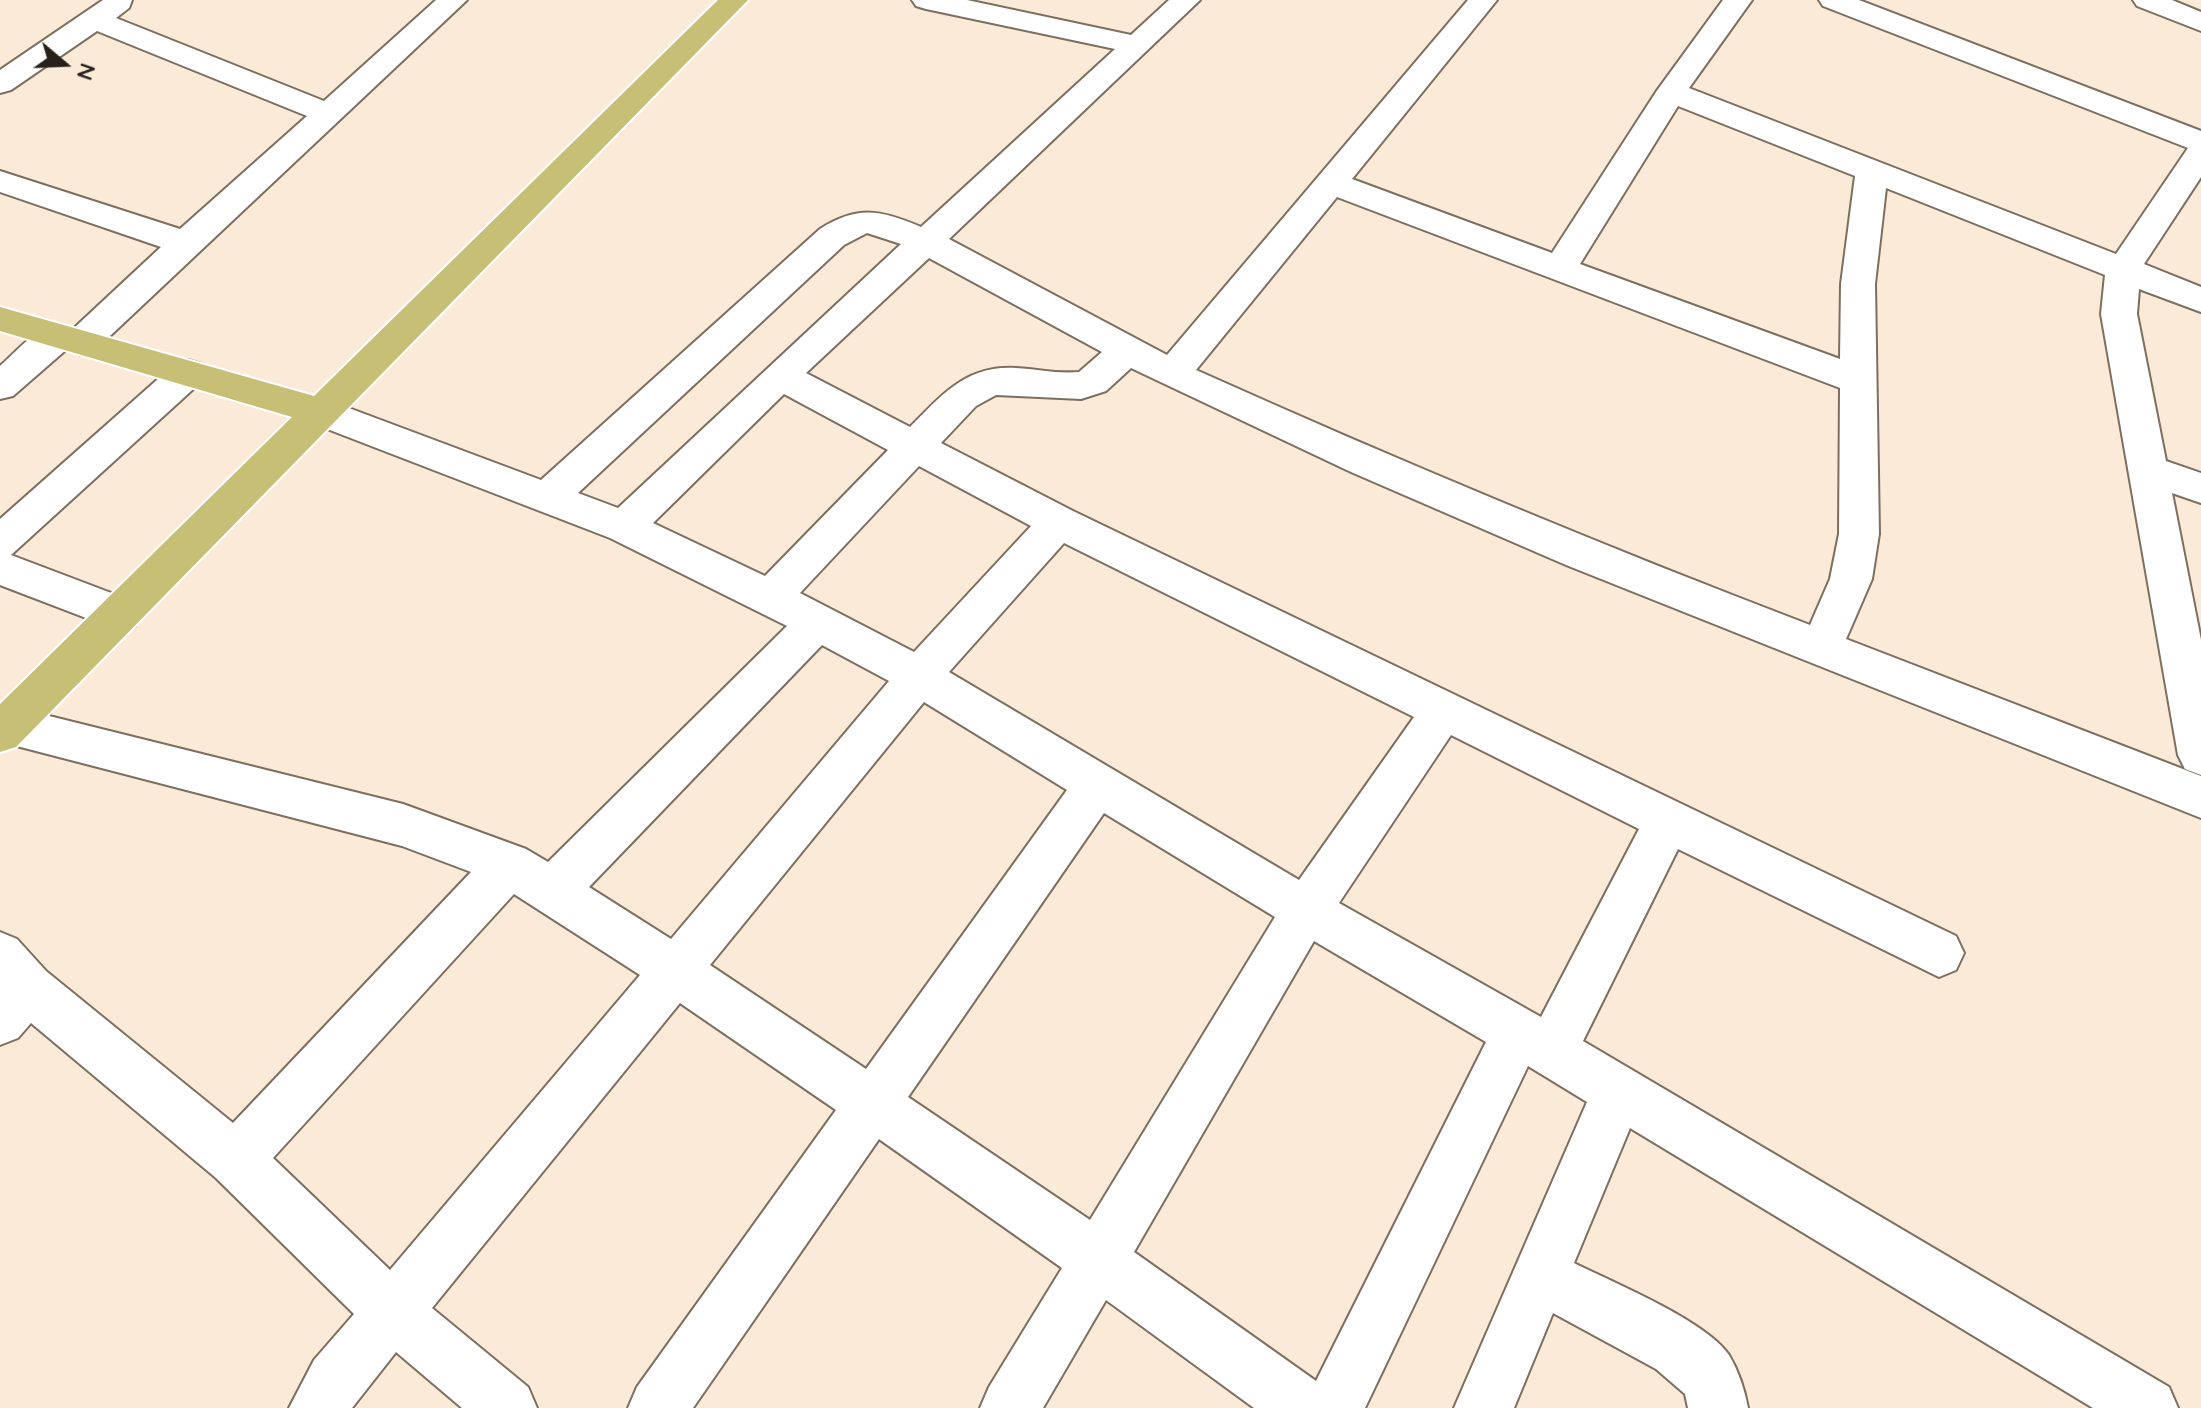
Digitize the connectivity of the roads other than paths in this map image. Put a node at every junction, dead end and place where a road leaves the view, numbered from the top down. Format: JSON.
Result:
{"nodes":[{"id":1,"x":121,"y":0,"type":"edge"},
{"id":2,"x":453,"y":0,"type":"edge"},
{"id":3,"x":734,"y":0,"type":"edge"},
{"id":4,"x":926,"y":0,"type":"edge"},
{"id":5,"x":1186,"y":0,"type":"edge"},
{"id":6,"x":1483,"y":0,"type":"edge"},
{"id":7,"x":1738,"y":0,"type":"edge"},
{"id":8,"x":1833,"y":0,"type":"edge"},
{"id":9,"x":2147,"y":0,"type":"edge"},
{"id":10,"x":96,"y":20,"type":"junction"},
{"id":11,"x":2201,"y":22,"type":"edge"},
{"id":12,"x":1136,"y":45,"type":"junction"},
{"id":13,"x":0,"y":84,"type":"edge"},
{"id":14,"x":1671,"y":92,"type":"junction"},
{"id":15,"x":327,"y":113,"type":"junction"},
{"id":16,"x":2201,"y":142,"type":"edge"},
{"id":17,"x":2201,"y":153,"type":"edge"},
{"id":18,"x":1872,"y":172,"type":"junction"},
{"id":19,"x":0,"y":181,"type":"edge"},
{"id":20,"x":1330,"y":183,"type":"junction"},
{"id":21,"x":927,"y":242,"type":"junction"},
{"id":22,"x":186,"y":243,"type":"junction"},
{"id":23,"x":2123,"y":269,"type":"junction"},
{"id":24,"x":1559,"y":270,"type":"junction"},
{"id":25,"x":2201,"y":300,"type":"edge"},
{"id":26,"x":0,"y":319,"type":"edge"},
{"id":27,"x":70,"y":339,"type":"junction"},
{"id":28,"x":1125,"y":349,"type":"junction"},
{"id":29,"x":188,"y":373,"type":"junction"},
{"id":30,"x":1172,"y":374,"type":"junction"},
{"id":31,"x":780,"y":376,"type":"junction"},
{"id":32,"x":1860,"y":381,"type":"junction"},
{"id":33,"x":0,"y":386,"type":"edge"},
{"id":34,"x":322,"y":412,"type":"junction"},
{"id":35,"x":914,"y":444,"type":"junction"},
{"id":36,"x":2149,"y":470,"type":"junction"},
{"id":37,"x":2201,"y":488,"type":"edge"},
{"id":38,"x":548,"y":497,"type":"junction"},
{"id":39,"x":1059,"y":522,"type":"junction"},
{"id":40,"x":624,"y":527,"type":"junction"},
{"id":41,"x":0,"y":543,"type":"edge"},
{"id":42,"x":0,"y":568,"type":"edge"},
{"id":43,"x":770,"y":597,"type":"junction"},
{"id":44,"x":120,"y":614,"type":"junction"},
{"id":45,"x":817,"y":623,"type":"junction"},
{"id":46,"x":1821,"y":648,"type":"junction"},
{"id":47,"x":919,"y":676,"type":"junction"},
{"id":48,"x":1443,"y":711,"type":"junction"},
{"id":49,"x":4,"y":729,"type":"edge"},
{"id":50,"x":2200,"y":745,"type":"edge"},
{"id":51,"x":1098,"y":784,"type":"junction"},
{"id":52,"x":2201,"y":797,"type":"edge"},
{"id":53,"x":1668,"y":821,"type":"junction"},
{"id":54,"x":509,"y":865,"type":"junction"},
{"id":55,"x":553,"y":890,"type":"junction"},
{"id":56,"x":1306,"y":910,"type":"junction"},
{"id":57,"x":1939,"y":953,"type":"dead end"},
{"id":58,"x":675,"y":972,"type":"junction"},
{"id":59,"x":9,"y":988,"type":"edge"},
{"id":60,"x":1535,"y":1042,"type":"junction"},
{"id":61,"x":1618,"y":1093,"type":"junction"},
{"id":62,"x":870,"y":1103,"type":"junction"},
{"id":63,"x":235,"y":1159,"type":"junction"},
{"id":64,"x":1097,"y":1259,"type":"junction"},
{"id":65,"x":1541,"y":1276,"type":"junction"},
{"id":66,"x":393,"y":1312,"type":"junction"},
{"id":67,"x":319,"y":1408,"type":"edge"},
{"id":68,"x":507,"y":1408,"type":"edge"},
{"id":69,"x":658,"y":1408,"type":"edge"},
{"id":70,"x":1010,"y":1408,"type":"edge"},
{"id":71,"x":1303,"y":1408,"type":"edge"},
{"id":72,"x":1334,"y":1408,"type":"edge"},
{"id":73,"x":1484,"y":1408,"type":"edge"},
{"id":74,"x":1718,"y":1408,"type":"edge"},
{"id":75,"x":2148,"y":1408,"type":"edge"}],
"edges":[{"from":1,"to":10,"type":"street"},
{"from":2,"to":15,"type":"street"},
{"from":3,"to":34,"type":"main road"},
{"from":4,"to":12,"type":"street"},
{"from":5,"to":12,"type":"street"},
{"from":6,"to":20,"type":"street"},
{"from":7,"to":14,"type":"street"},
{"from":8,"to":16,"type":"street"},
{"from":9,"to":11,"type":"street"},
{"from":10,"to":13,"type":"street"},
{"from":10,"to":15,"type":"street"},
{"from":12,"to":21,"type":"street"},
{"from":14,"to":18,"type":"street"},
{"from":14,"to":24,"type":"street"},
{"from":15,"to":22,"type":"street"},
{"from":17,"to":23,"type":"street"},
{"from":18,"to":23,"type":"street"},
{"from":18,"to":32,"type":"street"},
{"from":19,"to":22,"type":"street"},
{"from":20,"to":24,"type":"street"},
{"from":20,"to":30,"type":"street"},
{"from":21,"to":28,"type":"street"},
{"from":21,"to":31,"type":"street"},
{"from":21,"to":38,"type":"street"},
{"from":22,"to":27,"type":"street"},
{"from":23,"to":25,"type":"street"},
{"from":23,"to":36,"type":"street"},
{"from":24,"to":32,"type":"street"},
{"from":26,"to":27,"type":"main road"},
{"from":27,"to":29,"type":"main road"},
{"from":27,"to":33,"type":"street"},
{"from":28,"to":30,"type":"street"},
{"from":28,"to":35,"type":"street"},
{"from":29,"to":34,"type":"main road"},
{"from":29,"to":41,"type":"street"},
{"from":30,"to":46,"type":"street"},
{"from":31,"to":35,"type":"street"},
{"from":31,"to":40,"type":"street"},
{"from":32,"to":46,"type":"street"},
{"from":34,"to":38,"type":"street"},
{"from":34,"to":44,"type":"main road"},
{"from":35,"to":39,"type":"street"},
{"from":35,"to":43,"type":"street"},
{"from":36,"to":37,"type":"street"},
{"from":36,"to":50,"type":"street"},
{"from":38,"to":40,"type":"street"},
{"from":39,"to":47,"type":"street"},
{"from":39,"to":48,"type":"street"},
{"from":40,"to":43,"type":"street"},
{"from":42,"to":44,"type":"street"},
{"from":43,"to":45,"type":"street"},
{"from":44,"to":49,"type":"main road"},
{"from":45,"to":47,"type":"street"},
{"from":45,"to":55,"type":"street"},
{"from":46,"to":52,"type":"street"},
{"from":47,"to":51,"type":"street"},
{"from":47,"to":58,"type":"street"},
{"from":48,"to":53,"type":"street"},
{"from":48,"to":56,"type":"street"},
{"from":49,"to":54,"type":"street"},
{"from":51,"to":56,"type":"street"},
{"from":51,"to":62,"type":"street"},
{"from":53,"to":57,"type":"street"},
{"from":53,"to":60,"type":"street"},
{"from":54,"to":55,"type":"street"},
{"from":54,"to":63,"type":"street"},
{"from":55,"to":58,"type":"street"},
{"from":56,"to":60,"type":"street"},
{"from":56,"to":64,"type":"street"},
{"from":58,"to":62,"type":"street"},
{"from":58,"to":66,"type":"street"},
{"from":59,"to":63,"type":"street"},
{"from":60,"to":61,"type":"street"},
{"from":60,"to":72,"type":"street"},
{"from":61,"to":65,"type":"street"},
{"from":61,"to":75,"type":"street"},
{"from":62,"to":64,"type":"street"},
{"from":62,"to":69,"type":"street"},
{"from":63,"to":66,"type":"street"},
{"from":64,"to":70,"type":"street"},
{"from":64,"to":71,"type":"street"},
{"from":65,"to":73,"type":"street"},
{"from":65,"to":74,"type":"street"},
{"from":66,"to":67,"type":"street"},
{"from":66,"to":68,"type":"street"}]}
